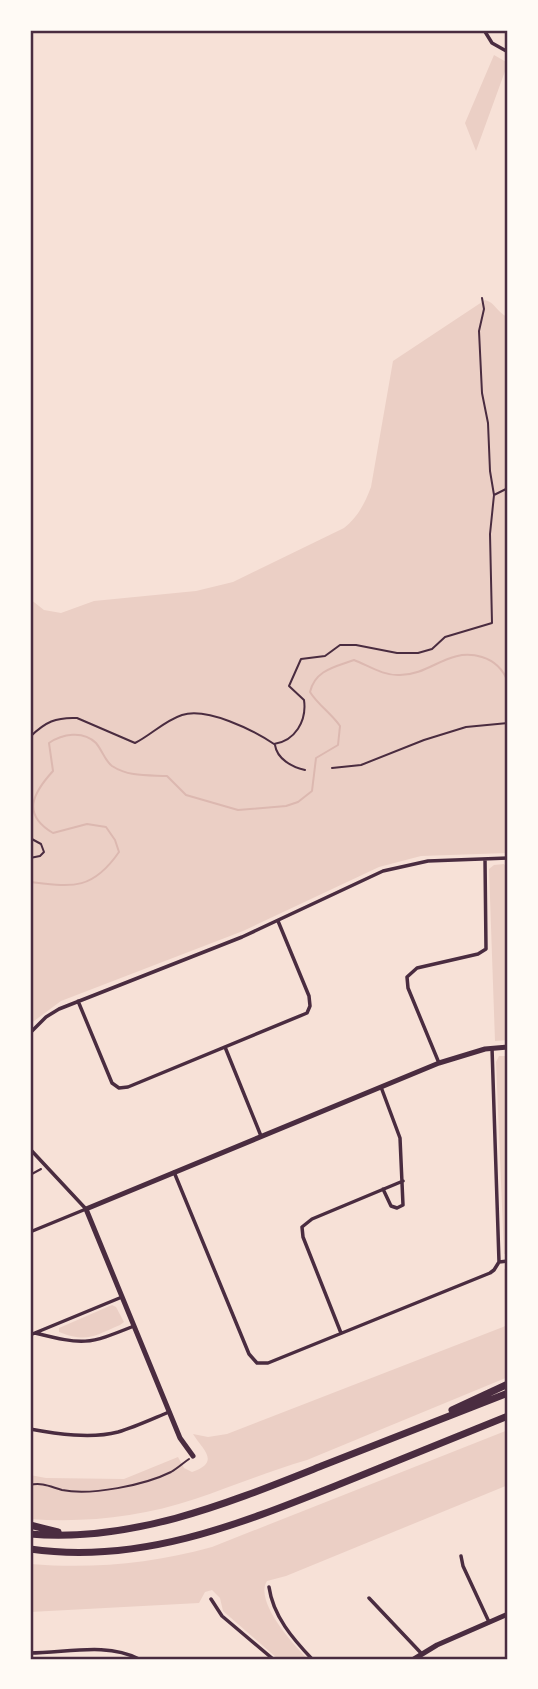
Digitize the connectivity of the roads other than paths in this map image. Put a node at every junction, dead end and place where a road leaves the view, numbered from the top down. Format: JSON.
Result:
{"nodes":[{"id":1,"x":484,"y":30,"type":"edge"},
{"id":2,"x":508,"y":52,"type":"edge"},
{"id":3,"x":508,"y":858,"type":"edge"},
{"id":4,"x":485,"y":859,"type":"junction"},
{"id":5,"x":278,"y":921,"type":"junction"},
{"id":6,"x":78,"y":1001,"type":"junction"},
{"id":7,"x":30,"y":1033,"type":"edge"},
{"id":8,"x":225,"y":1047,"type":"junction"},
{"id":9,"x":508,"y":1047,"type":"edge"},
{"id":10,"x":492,"y":1048,"type":"junction"},
{"id":11,"x":439,"y":1063,"type":"junction"},
{"id":12,"x":381,"y":1087,"type":"junction"},
{"id":13,"x":261,"y":1136,"type":"junction"},
{"id":14,"x":30,"y":1149,"type":"edge"},
{"id":15,"x":174,"y":1172,"type":"junction"},
{"id":16,"x":403,"y":1181,"type":"junction"},
{"id":17,"x":383,"y":1189,"type":"junction"},
{"id":18,"x":86,"y":1209,"type":"junction"},
{"id":19,"x":30,"y":1232,"type":"edge"},
{"id":20,"x":508,"y":1261,"type":"edge"},
{"id":21,"x":499,"y":1262,"type":"junction"},
{"id":22,"x":122,"y":1297,"type":"junction"},
{"id":23,"x":134,"y":1326,"type":"junction"},
{"id":24,"x":341,"y":1333,"type":"junction"},
{"id":25,"x":32,"y":1334,"type":"edge"},
{"id":26,"x":508,"y":1384,"type":"edge"},
{"id":27,"x":508,"y":1393,"type":"edge"},
{"id":28,"x":169,"y":1412,"type":"junction"},
{"id":29,"x":508,"y":1417,"type":"edge"},
{"id":30,"x":30,"y":1429,"type":"edge"},
{"id":31,"x":373,"y":1446,"type":"junction"},
{"id":32,"x":193,"y":1456,"type":"road end"},
{"id":33,"x":30,"y":1525,"type":"edge"},
{"id":34,"x":30,"y":1534,"type":"edge"},
{"id":35,"x":69,"y":1535,"type":"junction"},
{"id":36,"x":30,"y":1549,"type":"edge"},
{"id":37,"x":461,"y":1556,"type":"dead end"},
{"id":38,"x":270,"y":1587,"type":"dead end"},
{"id":39,"x":369,"y":1598,"type":"dead end"},
{"id":40,"x":211,"y":1599,"type":"dead end"},
{"id":41,"x":508,"y":1614,"type":"edge"},
{"id":42,"x":489,"y":1622,"type":"junction"},
{"id":43,"x":30,"y":1653,"type":"edge"},
{"id":44,"x":422,"y":1653,"type":"junction"},
{"id":45,"x":139,"y":1659,"type":"edge"},
{"id":46,"x":273,"y":1659,"type":"edge"},
{"id":47,"x":312,"y":1659,"type":"edge"},
{"id":48,"x":414,"y":1659,"type":"edge"}],
"edges":[{"from":1,"to":2,"type":"street"},
{"from":3,"to":4,"type":"street"},
{"from":4,"to":5,"type":"street"},
{"from":4,"to":11,"type":"street"},
{"from":5,"to":6,"type":"street"},
{"from":5,"to":8,"type":"street"},
{"from":6,"to":7,"type":"street"},
{"from":6,"to":8,"type":"street"},
{"from":8,"to":13,"type":"street"},
{"from":9,"to":10,"type":"street"},
{"from":10,"to":11,"type":"street"},
{"from":10,"to":21,"type":"street"},
{"from":11,"to":12,"type":"street"},
{"from":12,"to":13,"type":"street"},
{"from":12,"to":16,"type":"street"},
{"from":13,"to":15,"type":"street"},
{"from":14,"to":18,"type":"street"},
{"from":15,"to":18,"type":"street"},
{"from":15,"to":24,"type":"street"},
{"from":16,"to":17,"type":"street"},
{"from":16,"to":17,"type":"street"},
{"from":17,"to":24,"type":"street"},
{"from":18,"to":19,"type":"street"},
{"from":18,"to":22,"type":"street"},
{"from":20,"to":21,"type":"street"},
{"from":21,"to":24,"type":"street"},
{"from":22,"to":23,"type":"street"},
{"from":22,"to":25,"type":"street"},
{"from":23,"to":25,"type":"street"},
{"from":23,"to":28,"type":"street"},
{"from":26,"to":31,"type":"highway"},
{"from":27,"to":31,"type":"highway"},
{"from":28,"to":30,"type":"street"},
{"from":28,"to":32,"type":"street"},
{"from":29,"to":36,"type":"highway"},
{"from":31,"to":35,"type":"highway"},
{"from":33,"to":35,"type":"highway"},
{"from":34,"to":35,"type":"highway"},
{"from":37,"to":42,"type":"street"},
{"from":38,"to":47,"type":"street"},
{"from":39,"to":44,"type":"street"},
{"from":40,"to":46,"type":"street"},
{"from":41,"to":42,"type":"street"},
{"from":42,"to":44,"type":"street"},
{"from":43,"to":45,"type":"street"},
{"from":44,"to":48,"type":"street"}]}
